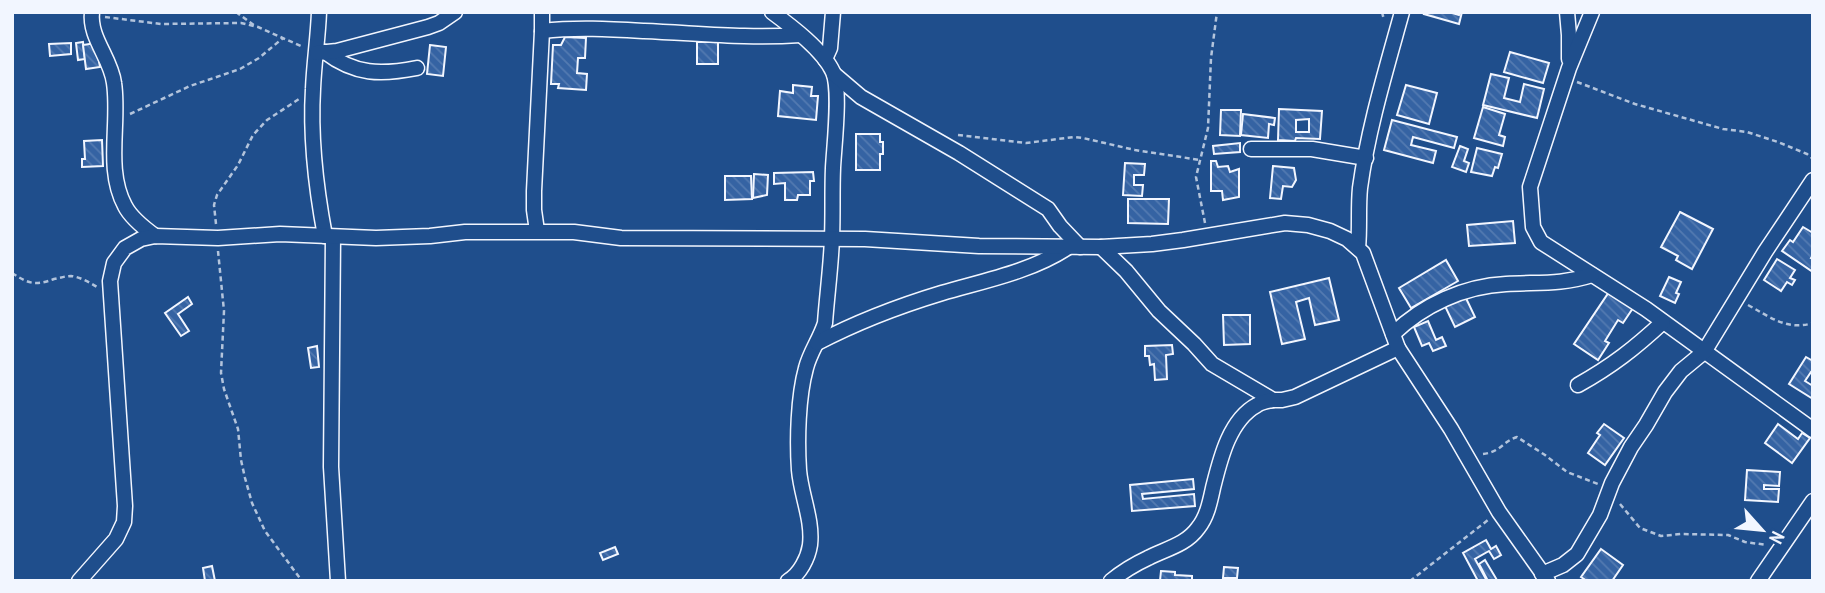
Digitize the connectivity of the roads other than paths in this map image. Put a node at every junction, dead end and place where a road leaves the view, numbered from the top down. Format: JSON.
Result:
{"nodes":[{"id":1,"x":319,"y":12,"type":"edge"},
{"id":2,"x":455,"y":12,"type":"edge"},
{"id":3,"x":542,"y":12,"type":"edge"},
{"id":4,"x":772,"y":12,"type":"edge"},
{"id":5,"x":833,"y":12,"type":"edge"},
{"id":6,"x":1402,"y":12,"type":"edge"},
{"id":7,"x":1567,"y":12,"type":"edge"},
{"id":8,"x":1592,"y":12,"type":"edge"},
{"id":9,"x":91,"y":14,"type":"edge"},
{"id":10,"x":542,"y":32,"type":"junction"},
{"id":11,"x":800,"y":36,"type":"junction"},
{"id":12,"x":321,"y":52,"type":"junction"},
{"id":13,"x":825,"y":59,"type":"junction"},
{"id":14,"x":417,"y":68,"type":"dead end"},
{"id":15,"x":1567,"y":73,"type":"junction"},
{"id":16,"x":834,"y":74,"type":"junction"},
{"id":17,"x":1251,"y":149,"type":"dead end"},
{"id":18,"x":1366,"y":158,"type":"junction"},
{"id":19,"x":1813,"y":180,"type":"edge"},
{"id":20,"x":537,"y":231,"type":"junction"},
{"id":21,"x":155,"y":236,"type":"junction"},
{"id":22,"x":329,"y":236,"type":"junction"},
{"id":23,"x":832,"y":239,"type":"junction"},
{"id":24,"x":1074,"y":247,"type":"junction"},
{"id":25,"x":1101,"y":247,"type":"junction"},
{"id":26,"x":1358,"y":248,"type":"junction"},
{"id":27,"x":1592,"y":275,"type":"junction"},
{"id":28,"x":1663,"y":321,"type":"junction"},
{"id":29,"x":1396,"y":341,"type":"junction"},
{"id":30,"x":817,"y":343,"type":"junction"},
{"id":31,"x":1704,"y":352,"type":"junction"},
{"id":32,"x":1578,"y":385,"type":"dead end"},
{"id":33,"x":1272,"y":400,"type":"junction"},
{"id":34,"x":1813,"y":430,"type":"edge"},
{"id":35,"x":1813,"y":501,"type":"edge"},
{"id":36,"x":1545,"y":577,"type":"edge"},
{"id":37,"x":79,"y":581,"type":"edge"},
{"id":38,"x":338,"y":581,"type":"edge"},
{"id":39,"x":788,"y":581,"type":"edge"},
{"id":40,"x":1111,"y":581,"type":"edge"},
{"id":41,"x":1758,"y":581,"type":"edge"}],
"edges":[{"from":1,"to":12,"type":"street"},
{"from":2,"to":12,"type":"street"},
{"from":3,"to":10,"type":"street"},
{"from":4,"to":11,"type":"street"},
{"from":5,"to":13,"type":"street"},
{"from":6,"to":18,"type":"street"},
{"from":7,"to":15,"type":"street"},
{"from":8,"to":15,"type":"street"},
{"from":9,"to":21,"type":"street"},
{"from":10,"to":11,"type":"street"},
{"from":10,"to":20,"type":"street"},
{"from":11,"to":13,"type":"street"},
{"from":12,"to":14,"type":"street"},
{"from":12,"to":22,"type":"street"},
{"from":13,"to":16,"type":"street"},
{"from":15,"to":27,"type":"street"},
{"from":16,"to":23,"type":"street"},
{"from":16,"to":24,"type":"street"},
{"from":17,"to":18,"type":"street"},
{"from":18,"to":26,"type":"street"},
{"from":19,"to":31,"type":"street"},
{"from":20,"to":22,"type":"street"},
{"from":20,"to":23,"type":"street"},
{"from":21,"to":22,"type":"street"},
{"from":21,"to":37,"type":"street"},
{"from":22,"to":38,"type":"street"},
{"from":23,"to":24,"type":"street"},
{"from":23,"to":30,"type":"street"},
{"from":24,"to":25,"type":"street"},
{"from":24,"to":30,"type":"street"},
{"from":25,"to":26,"type":"street"},
{"from":25,"to":33,"type":"street"},
{"from":26,"to":29,"type":"street"},
{"from":27,"to":28,"type":"street"},
{"from":27,"to":29,"type":"street"},
{"from":28,"to":31,"type":"street"},
{"from":28,"to":32,"type":"street"},
{"from":29,"to":33,"type":"street"},
{"from":29,"to":36,"type":"street"},
{"from":30,"to":39,"type":"street"},
{"from":31,"to":34,"type":"street"},
{"from":31,"to":36,"type":"street"},
{"from":33,"to":40,"type":"street"},
{"from":35,"to":41,"type":"street"}]}
